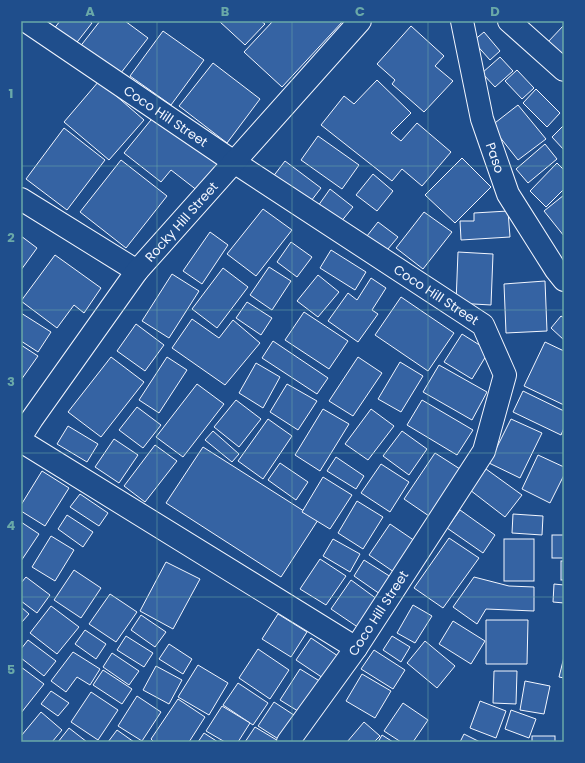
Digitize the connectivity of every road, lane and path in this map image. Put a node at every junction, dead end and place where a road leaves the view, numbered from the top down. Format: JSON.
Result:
{"nodes":[{"id":1,"x":26,"y":21,"type":"edge"},
{"id":2,"x":360,"y":21,"type":"edge"},
{"id":3,"x":462,"y":21,"type":"edge"},
{"id":4,"x":509,"y":21,"type":"edge"},
{"id":5,"x":564,"y":70,"type":"edge"},
{"id":6,"x":234,"y":162,"type":"junction"},
{"id":7,"x":21,"y":199,"type":"edge"},
{"id":8,"x":137,"y":271,"type":"junction"},
{"id":9,"x":564,"y":280,"type":"edge"},
{"id":10,"x":25,"y":422,"type":"edge"},
{"id":11,"x":21,"y":441,"type":"edge"},
{"id":12,"x":356,"y":648,"type":"junction"},
{"id":13,"x":288,"y":742,"type":"edge"}],
"edges":[{"from":1,"to":6,"type":"street","name":"Coco Hill Street"},
{"from":2,"to":6,"type":"street","name":"Rocky Hill Street"},
{"from":3,"to":9,"type":"street","name":"Paso"},
{"from":4,"to":5,"type":"street"},
{"from":6,"to":8,"type":"street","name":"Rocky Hill Street"},
{"from":6,"to":12,"type":"street","name":"Coco Hill Street"},
{"from":7,"to":8,"type":"street"},
{"from":8,"to":10,"type":"street","name":"Rocky Hill Street"},
{"from":11,"to":12,"type":"street"},
{"from":12,"to":13,"type":"street","name":"Coco Hill Street"}]}
